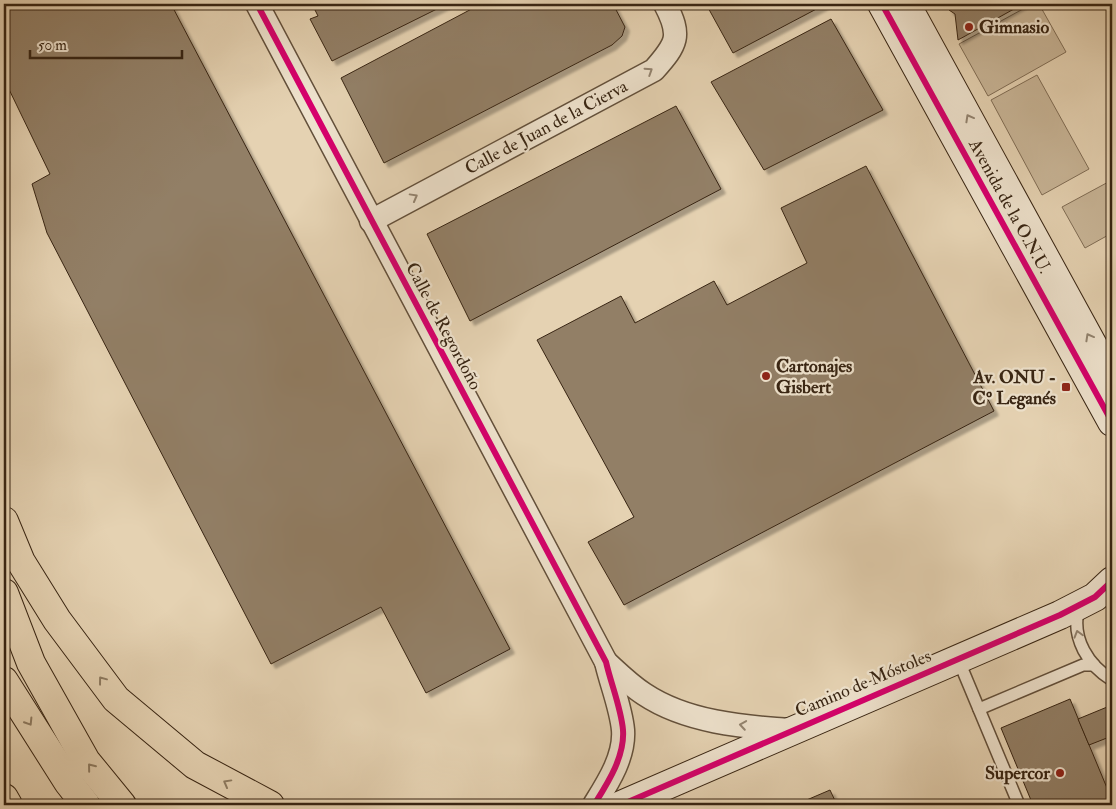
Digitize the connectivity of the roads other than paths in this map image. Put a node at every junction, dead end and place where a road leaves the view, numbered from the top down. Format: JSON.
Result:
{"nodes":[{"id":1,"x":257,"y":4,"type":"edge"},
{"id":2,"x":665,"y":4,"type":"edge"},
{"id":3,"x":882,"y":4,"type":"edge"},
{"id":4,"x":906,"y":4,"type":"edge"},
{"id":5,"x":371,"y":221,"type":"junction"},
{"id":6,"x":1112,"y":380,"type":"edge"},
{"id":7,"x":1112,"y":422,"type":"edge"},
{"id":8,"x":4,"y":521,"type":"edge"},
{"id":9,"x":1112,"y":581,"type":"edge"},
{"id":10,"x":4,"y":593,"type":"edge"},
{"id":11,"x":1112,"y":603,"type":"edge"},
{"id":12,"x":1069,"y":613,"type":"junction"},
{"id":13,"x":958,"y":659,"type":"junction"},
{"id":14,"x":606,"y":662,"type":"junction"},
{"id":15,"x":1094,"y":665,"type":"junction"},
{"id":16,"x":1112,"y":680,"type":"edge"},
{"id":17,"x":4,"y":681,"type":"edge"},
{"id":18,"x":978,"y":709,"type":"junction"},
{"id":19,"x":792,"y":730,"type":"junction"},
{"id":20,"x":4,"y":798,"type":"edge"},
{"id":21,"x":8,"y":805,"type":"edge"},
{"id":22,"x":86,"y":805,"type":"edge"},
{"id":23,"x":122,"y":805,"type":"edge"},
{"id":24,"x":270,"y":805,"type":"edge"},
{"id":25,"x":594,"y":805,"type":"edge"},
{"id":26,"x":621,"y":805,"type":"edge"},
{"id":27,"x":1019,"y":805,"type":"edge"}],
"edges":[{"from":1,"to":5,"type":"street","name":"Calle de Regordoño"},
{"from":5,"to":2,"type":"street","name":"Calle de Juan de la Cierva","one_way":true},
{"from":3,"to":7,"type":"street","name":"Avenida de la O.N.U."},
{"from":6,"to":4,"type":"street","name":"Avenida de la O.N.U.","one_way":true},
{"from":5,"to":14,"type":"street","name":"Calle de Regordoño"},
{"from":24,"to":8,"type":"highway","one_way":true},
{"from":9,"to":12,"type":"street","name":"Camino de Móstoles"},
{"from":23,"to":10,"type":"highway","one_way":true},
{"from":11,"to":12,"type":"street","name":"Camino de Móstoles"},
{"from":12,"to":13,"type":"street","name":"Camino de Móstoles"},
{"from":15,"to":12,"type":"lane","one_way":true},
{"from":13,"to":18,"type":"lane"},
{"from":13,"to":19,"type":"street","name":"Camino de Móstoles"},
{"from":19,"to":14,"type":"street","one_way":true},
{"from":14,"to":25,"type":"street"},
{"from":15,"to":16,"type":"lane"},
{"from":15,"to":18,"type":"lane"},
{"from":17,"to":22,"type":"highway","one_way":true},
{"from":18,"to":27,"type":"lane"},
{"from":19,"to":26,"type":"street","name":"Camino de Móstoles"},
{"from":20,"to":21,"type":"highway"}]}
